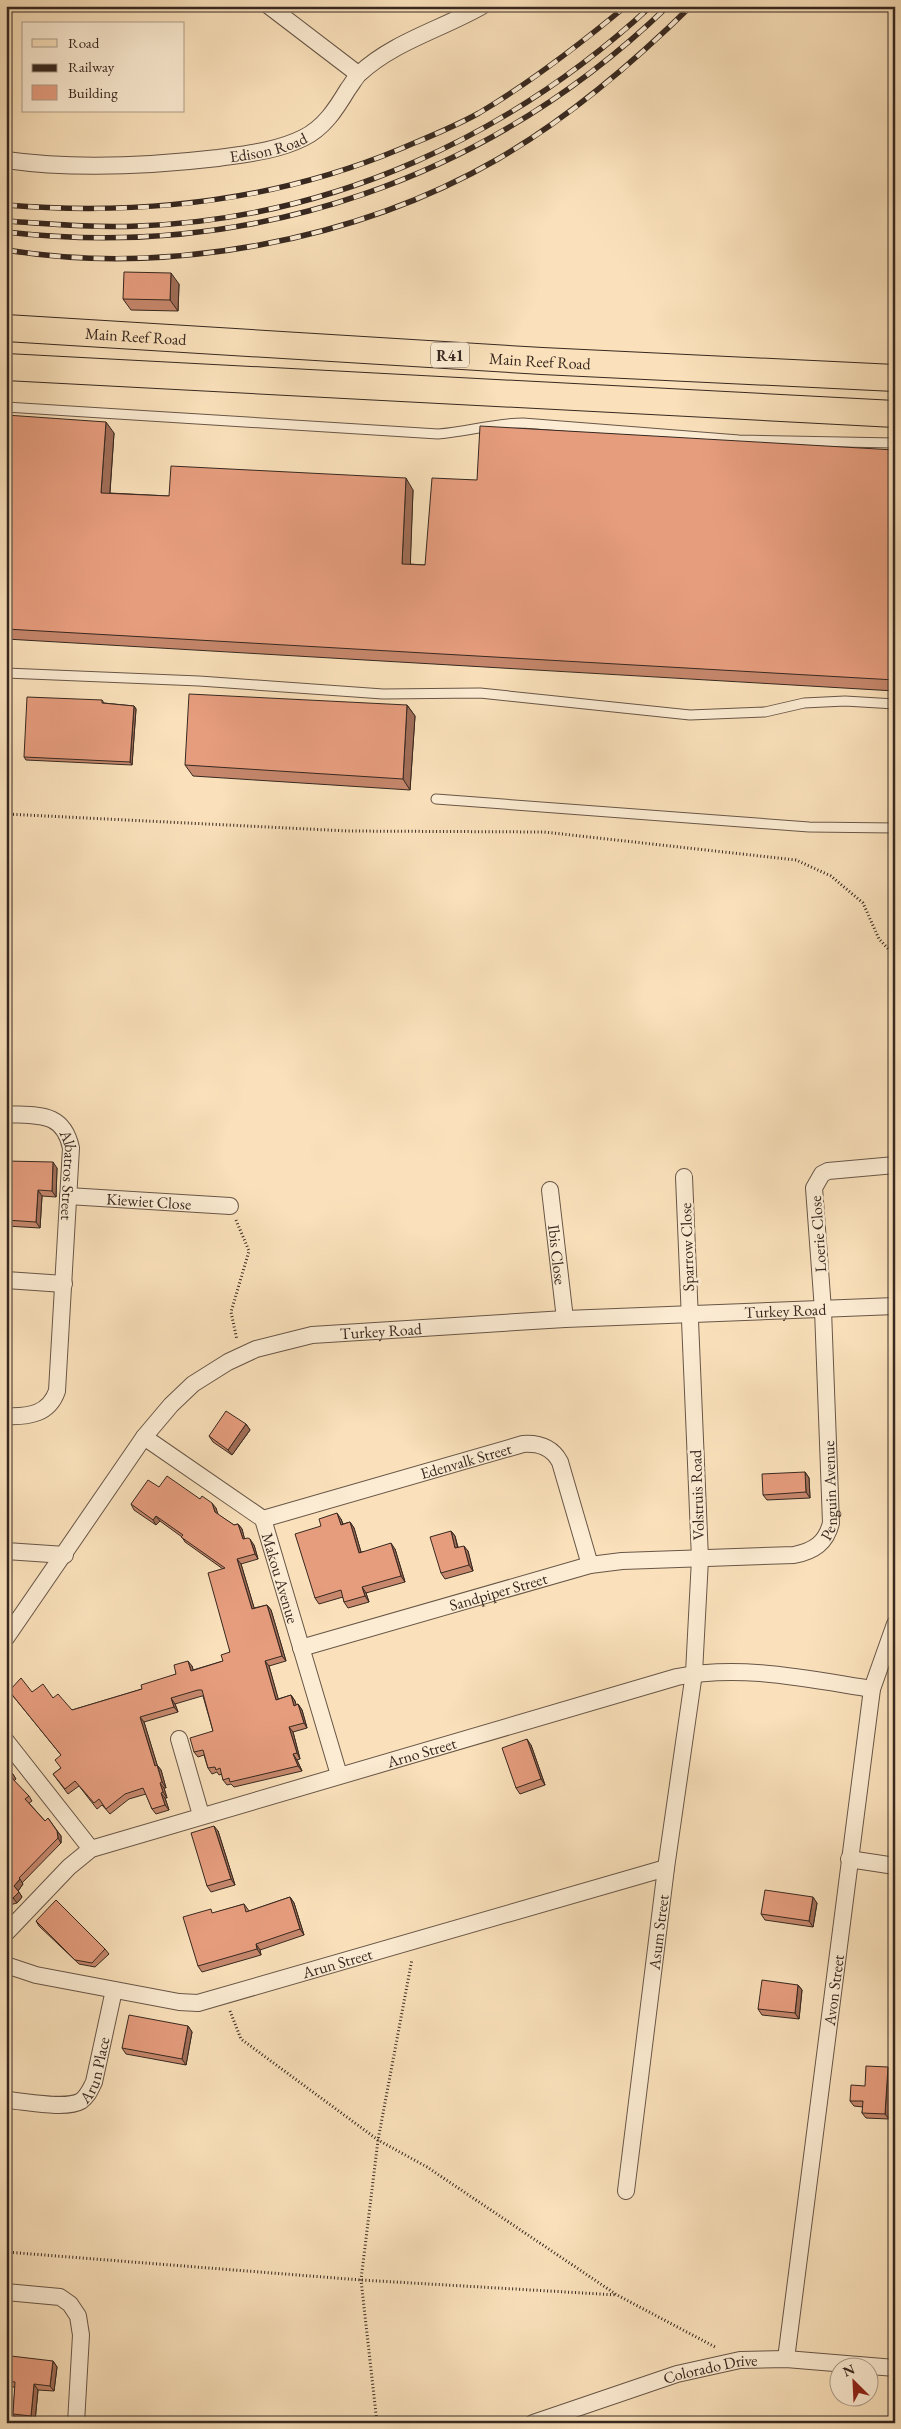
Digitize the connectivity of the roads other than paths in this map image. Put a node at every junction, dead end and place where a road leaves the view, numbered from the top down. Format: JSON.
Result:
{"nodes":[{"id":1,"x":269,"y":6,"type":"edge"},
{"id":2,"x":482,"y":6,"type":"edge"},
{"id":3,"x":358,"y":74,"type":"junction"},
{"id":4,"x":6,"y":160,"type":"edge"},
{"id":5,"x":6,"y":328,"type":"edge"},
{"id":6,"x":6,"y":366,"type":"edge"},
{"id":7,"x":692,"y":368,"type":"junction"},
{"id":8,"x":895,"y":378,"type":"edge"},
{"id":9,"x":688,"y":404,"type":"junction"},
{"id":10,"x":6,"y":407,"type":"edge"},
{"id":11,"x":895,"y":414,"type":"edge"},
{"id":12,"x":895,"y":443,"type":"edge"},
{"id":13,"x":6,"y":673,"type":"edge"},
{"id":14,"x":895,"y":704,"type":"edge"},
{"id":15,"x":436,"y":799,"type":"dead end"},
{"id":16,"x":895,"y":828,"type":"edge"},
{"id":17,"x":6,"y":1114,"type":"edge"},
{"id":18,"x":895,"y":1165,"type":"edge"},
{"id":19,"x":684,"y":1178,"type":"dead end"},
{"id":20,"x":550,"y":1190,"type":"dead end"},
{"id":21,"x":68,"y":1196,"type":"junction"},
{"id":22,"x":230,"y":1206,"type":"road end"},
{"id":23,"x":6,"y":1280,"type":"edge"},
{"id":24,"x":64,"y":1284,"type":"junction"},
{"id":25,"x":895,"y":1306,"type":"edge"},
{"id":26,"x":823,"y":1310,"type":"junction"},
{"id":27,"x":690,"y":1316,"type":"junction"},
{"id":28,"x":565,"y":1320,"type":"junction"},
{"id":29,"x":6,"y":1416,"type":"edge"},
{"id":30,"x":144,"y":1437,"type":"junction"},
{"id":31,"x":264,"y":1519,"type":"junction"},
{"id":32,"x":6,"y":1551,"type":"edge"},
{"id":33,"x":65,"y":1555,"type":"junction"},
{"id":34,"x":700,"y":1559,"type":"junction"},
{"id":35,"x":590,"y":1565,"type":"junction"},
{"id":36,"x":895,"y":1624,"type":"edge"},
{"id":37,"x":6,"y":1638,"type":"edge"},
{"id":38,"x":301,"y":1648,"type":"junction"},
{"id":39,"x":694,"y":1673,"type":"junction"},
{"id":40,"x":872,"y":1689,"type":"junction"},
{"id":41,"x":179,"y":1739,"type":"dead end"},
{"id":42,"x":6,"y":1741,"type":"edge"},
{"id":43,"x":339,"y":1775,"type":"junction"},
{"id":44,"x":201,"y":1815,"type":"junction"},
{"id":45,"x":90,"y":1849,"type":"junction"},
{"id":46,"x":849,"y":1859,"type":"junction"},
{"id":47,"x":895,"y":1866,"type":"edge"},
{"id":48,"x":666,"y":1868,"type":"junction"},
{"id":49,"x":6,"y":1933,"type":"edge"},
{"id":50,"x":6,"y":1965,"type":"edge"},
{"id":51,"x":114,"y":1990,"type":"junction"},
{"id":52,"x":6,"y":2100,"type":"edge"},
{"id":53,"x":626,"y":2191,"type":"dead end"},
{"id":54,"x":6,"y":2292,"type":"edge"},
{"id":55,"x":786,"y":2359,"type":"junction"},
{"id":56,"x":895,"y":2368,"type":"edge"},
{"id":57,"x":76,"y":2423,"type":"edge"},
{"id":58,"x":533,"y":2423,"type":"edge"}],
"edges":[{"from":1,"to":3,"type":"street"},
{"from":2,"to":3,"type":"street","name":"Edison Road"},
{"from":3,"to":4,"type":"street","name":"Edison Road"},
{"from":5,"to":7,"type":"main road","name":"Main Reef Road","number":"R41"},
{"from":6,"to":9,"type":"main road","number":"R41"},
{"from":7,"to":8,"type":"main road","name":"Main Reef Road","number":"R41"},
{"from":7,"to":9,"type":"main road"},
{"from":9,"to":11,"type":"main road","number":"R41"},
{"from":10,"to":12,"type":"lane"},
{"from":13,"to":14,"type":"lane"},
{"from":15,"to":16,"type":"lane"},
{"from":17,"to":21,"type":"street","name":"Albatros Street"},
{"from":18,"to":26,"type":"street","name":"Loerie Close"},
{"from":19,"to":27,"type":"street","name":"Sparrow Close"},
{"from":20,"to":28,"type":"street","name":"Ibis Close"},
{"from":21,"to":22,"type":"street","name":"Kiewiet Close"},
{"from":21,"to":24,"type":"street","name":"Albatros Street"},
{"from":23,"to":24,"type":"street"},
{"from":24,"to":29,"type":"street","name":"Albatros Street"},
{"from":25,"to":26,"type":"street","name":"Turkey Road"},
{"from":26,"to":27,"type":"street","name":"Turkey Road"},
{"from":26,"to":34,"type":"street","name":"Penguin Avenue"},
{"from":27,"to":28,"type":"street","name":"Turkey Road"},
{"from":27,"to":34,"type":"street","name":"Volstruis Road"},
{"from":28,"to":30,"type":"street","name":"Turkey Road"},
{"from":30,"to":31,"type":"street","name":"Makou Avenue"},
{"from":30,"to":33,"type":"street","name":"Turkey Road"},
{"from":31,"to":35,"type":"street","name":"Edenvalk Street"},
{"from":31,"to":38,"type":"street","name":"Makou Avenue"},
{"from":32,"to":33,"type":"street"},
{"from":33,"to":37,"type":"street","name":"Turkey Road"},
{"from":34,"to":35,"type":"street","name":"Sandpiper Street"},
{"from":34,"to":39,"type":"street","name":"Volstruis Road"},
{"from":35,"to":38,"type":"street","name":"Sandpiper Street"},
{"from":36,"to":40,"type":"street","name":"Avon Street"},
{"from":38,"to":43,"type":"street","name":"Makou Avenue"},
{"from":39,"to":40,"type":"street","name":"Arno Street"},
{"from":39,"to":43,"type":"street","name":"Arno Street"},
{"from":39,"to":48,"type":"street","name":"Asum Street"},
{"from":40,"to":46,"type":"street","name":"Avon Street"},
{"from":41,"to":44,"type":"street"},
{"from":42,"to":45,"type":"street"},
{"from":43,"to":44,"type":"street","name":"Arno Street"},
{"from":44,"to":45,"type":"street","name":"Arno Street"},
{"from":45,"to":49,"type":"street","name":"Arno Street"},
{"from":46,"to":47,"type":"street"},
{"from":46,"to":55,"type":"street","name":"Avon Street"},
{"from":48,"to":51,"type":"street","name":"Arun Street"},
{"from":48,"to":53,"type":"street","name":"Asum Street"},
{"from":50,"to":51,"type":"street","name":"Arun Street"},
{"from":51,"to":52,"type":"street","name":"Arun Place"},
{"from":54,"to":57,"type":"street"},
{"from":55,"to":56,"type":"street","name":"Colorado Drive"},
{"from":55,"to":58,"type":"street","name":"Colorado Drive"}]}
